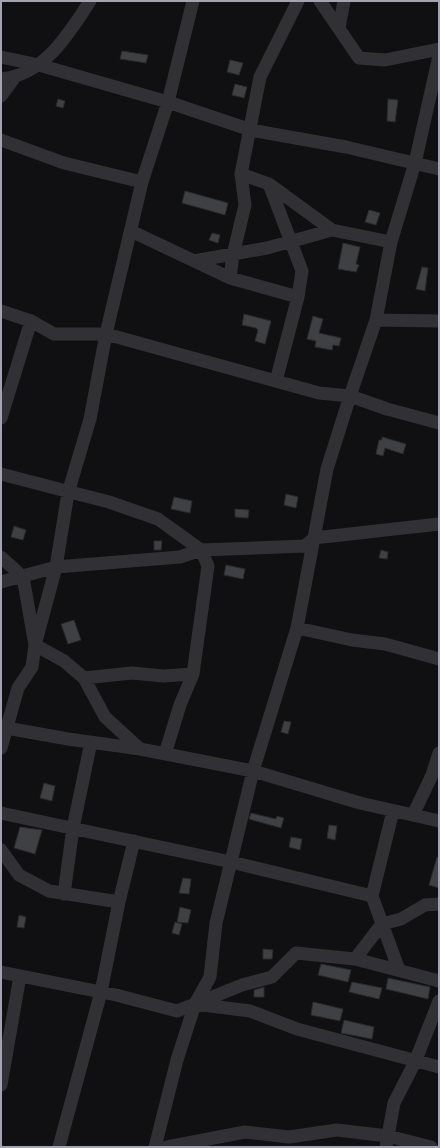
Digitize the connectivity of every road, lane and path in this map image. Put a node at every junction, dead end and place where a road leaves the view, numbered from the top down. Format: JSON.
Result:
{"nodes":[{"id":1,"x":90,"y":1,"type":"edge"},
{"id":2,"x":192,"y":1,"type":"edge"},
{"id":3,"x":298,"y":1,"type":"edge"},
{"id":4,"x":320,"y":1,"type":"edge"},
{"id":5,"x":344,"y":1,"type":"edge"},
{"id":6,"x":339,"y":28,"type":"junction"},
{"id":7,"x":439,"y":49,"type":"edge"},
{"id":8,"x":439,"y":56,"type":"edge"},
{"id":9,"x":1,"y":57,"type":"edge"},
{"id":10,"x":39,"y":65,"type":"junction"},
{"id":11,"x":15,"y":77,"type":"junction"},
{"id":12,"x":1,"y":79,"type":"edge"},
{"id":13,"x":1,"y":96,"type":"edge"},
{"id":14,"x":168,"y":102,"type":"junction"},
{"id":15,"x":251,"y":130,"type":"junction"},
{"id":16,"x":1,"y":140,"type":"edge"},
{"id":17,"x":415,"y":163,"type":"junction"},
{"id":18,"x":439,"y":169,"type":"edge"},
{"id":19,"x":241,"y":174,"type":"junction"},
{"id":20,"x":142,"y":182,"type":"junction"},
{"id":21,"x":269,"y":184,"type":"junction"},
{"id":22,"x":332,"y":230,"type":"junction"},
{"id":23,"x":131,"y":231,"type":"junction"},
{"id":24,"x":391,"y":242,"type":"junction"},
{"id":25,"x":291,"y":243,"type":"junction"},
{"id":26,"x":233,"y":255,"type":"junction"},
{"id":27,"x":194,"y":261,"type":"junction"},
{"id":28,"x":230,"y":278,"type":"junction"},
{"id":29,"x":298,"y":297,"type":"junction"},
{"id":30,"x":1,"y":311,"type":"edge"},
{"id":31,"x":376,"y":320,"type":"junction"},
{"id":32,"x":31,"y":321,"type":"junction"},
{"id":33,"x":439,"y":321,"type":"edge"},
{"id":34,"x":106,"y":334,"type":"junction"},
{"id":35,"x":276,"y":381,"type":"junction"},
{"id":36,"x":350,"y":396,"type":"junction"},
{"id":37,"x":1,"y":418,"type":"edge"},
{"id":38,"x":439,"y":423,"type":"edge"},
{"id":39,"x":1,"y":474,"type":"edge"},
{"id":40,"x":68,"y":493,"type":"junction"},
{"id":41,"x":439,"y":524,"type":"edge"},
{"id":42,"x":314,"y":538,"type":"junction"},
{"id":43,"x":202,"y":550,"type":"junction"},
{"id":44,"x":1,"y":556,"type":"edge"},
{"id":45,"x":56,"y":567,"type":"junction"},
{"id":46,"x":23,"y":577,"type":"junction"},
{"id":47,"x":1,"y":582,"type":"edge"},
{"id":48,"x":297,"y":628,"type":"junction"},
{"id":49,"x":35,"y":645,"type":"junction"},
{"id":50,"x":439,"y":659,"type":"edge"},
{"id":51,"x":192,"y":674,"type":"junction"},
{"id":52,"x":84,"y":678,"type":"junction"},
{"id":53,"x":4,"y":727,"type":"edge"},
{"id":54,"x":91,"y":742,"type":"junction"},
{"id":55,"x":1,"y":748,"type":"edge"},
{"id":56,"x":140,"y":749,"type":"junction"},
{"id":57,"x":439,"y":753,"type":"edge"},
{"id":58,"x":164,"y":754,"type":"junction"},
{"id":59,"x":253,"y":771,"type":"junction"},
{"id":60,"x":393,"y":811,"type":"junction"},
{"id":61,"x":1,"y":813,"type":"edge"},
{"id":62,"x":414,"y":815,"type":"junction"},
{"id":63,"x":439,"y":821,"type":"edge"},
{"id":64,"x":73,"y":828,"type":"junction"},
{"id":65,"x":134,"y":841,"type":"junction"},
{"id":66,"x":1,"y":850,"type":"edge"},
{"id":67,"x":231,"y":862,"type":"junction"},
{"id":68,"x":64,"y":894,"type":"junction"},
{"id":69,"x":372,"y":896,"type":"junction"},
{"id":70,"x":119,"y":902,"type":"junction"},
{"id":71,"x":439,"y":904,"type":"edge"},
{"id":72,"x":382,"y":924,"type":"junction"},
{"id":73,"x":355,"y":959,"type":"junction"},
{"id":74,"x":399,"y":970,"type":"junction"},
{"id":75,"x":1,"y":972,"type":"edge"},
{"id":76,"x":20,"y":976,"type":"junction"},
{"id":77,"x":439,"y":981,"type":"edge"},
{"id":78,"x":101,"y":992,"type":"junction"},
{"id":79,"x":439,"y":1001,"type":"edge"},
{"id":80,"x":195,"y":1004,"type":"junction"},
{"id":81,"x":415,"y":1062,"type":"junction"},
{"id":82,"x":439,"y":1066,"type":"edge"},
{"id":83,"x":1,"y":1085,"type":"edge"},
{"id":84,"x":387,"y":1142,"type":"edge"},
{"id":85,"x":59,"y":1147,"type":"edge"},
{"id":86,"x":155,"y":1147,"type":"edge"},
{"id":87,"x":167,"y":1147,"type":"edge"},
{"id":88,"x":431,"y":1147,"type":"edge"}],
"edges":[{"from":1,"to":10,"type":"street"},
{"from":2,"to":14,"type":"street"},
{"from":3,"to":15,"type":"street"},
{"from":4,"to":6,"type":"street"},
{"from":5,"to":6,"type":"street"},
{"from":6,"to":7,"type":"street"},
{"from":8,"to":17,"type":"street"},
{"from":9,"to":10,"type":"street"},
{"from":10,"to":11,"type":"street"},
{"from":10,"to":14,"type":"street"},
{"from":11,"to":12,"type":"street"},
{"from":11,"to":13,"type":"street"},
{"from":14,"to":15,"type":"street"},
{"from":14,"to":20,"type":"street"},
{"from":15,"to":17,"type":"street"},
{"from":15,"to":19,"type":"street"},
{"from":16,"to":20,"type":"street"},
{"from":17,"to":18,"type":"street"},
{"from":17,"to":24,"type":"street"},
{"from":19,"to":21,"type":"street"},
{"from":19,"to":26,"type":"street"},
{"from":20,"to":23,"type":"street"},
{"from":21,"to":22,"type":"street"},
{"from":21,"to":25,"type":"street"},
{"from":22,"to":24,"type":"street"},
{"from":22,"to":25,"type":"street"},
{"from":23,"to":27,"type":"street"},
{"from":23,"to":34,"type":"street"},
{"from":24,"to":31,"type":"street"},
{"from":25,"to":26,"type":"street"},
{"from":25,"to":29,"type":"street"},
{"from":26,"to":27,"type":"street"},
{"from":26,"to":28,"type":"street"},
{"from":27,"to":28,"type":"street"},
{"from":28,"to":29,"type":"street"},
{"from":29,"to":35,"type":"street"},
{"from":30,"to":32,"type":"street"},
{"from":31,"to":33,"type":"street"},
{"from":31,"to":36,"type":"street"},
{"from":32,"to":34,"type":"street"},
{"from":32,"to":37,"type":"street"},
{"from":34,"to":35,"type":"street"},
{"from":34,"to":40,"type":"street"},
{"from":35,"to":36,"type":"street"},
{"from":36,"to":38,"type":"street"},
{"from":36,"to":42,"type":"street"},
{"from":39,"to":40,"type":"street"},
{"from":40,"to":43,"type":"street"},
{"from":40,"to":45,"type":"street"},
{"from":41,"to":42,"type":"street"},
{"from":42,"to":43,"type":"street"},
{"from":42,"to":48,"type":"street"},
{"from":43,"to":45,"type":"street"},
{"from":43,"to":51,"type":"street"},
{"from":44,"to":46,"type":"street"},
{"from":45,"to":46,"type":"street"},
{"from":45,"to":49,"type":"street"},
{"from":46,"to":47,"type":"street"},
{"from":46,"to":49,"type":"street"},
{"from":48,"to":50,"type":"street"},
{"from":48,"to":59,"type":"street"},
{"from":49,"to":52,"type":"street"},
{"from":49,"to":53,"type":"street"},
{"from":51,"to":52,"type":"street"},
{"from":51,"to":58,"type":"street"},
{"from":52,"to":56,"type":"street"},
{"from":53,"to":54,"type":"street"},
{"from":53,"to":55,"type":"street"},
{"from":54,"to":56,"type":"street"},
{"from":54,"to":64,"type":"street"},
{"from":56,"to":58,"type":"street"},
{"from":57,"to":62,"type":"street"},
{"from":58,"to":59,"type":"street"},
{"from":59,"to":60,"type":"street"},
{"from":59,"to":67,"type":"street"},
{"from":60,"to":62,"type":"street"},
{"from":60,"to":69,"type":"street"},
{"from":61,"to":64,"type":"street"},
{"from":62,"to":63,"type":"street"},
{"from":64,"to":65,"type":"street"},
{"from":64,"to":68,"type":"street"},
{"from":65,"to":67,"type":"street"},
{"from":65,"to":70,"type":"street"},
{"from":66,"to":68,"type":"street"},
{"from":67,"to":69,"type":"street"},
{"from":67,"to":80,"type":"street"},
{"from":68,"to":70,"type":"street"},
{"from":69,"to":72,"type":"street"},
{"from":70,"to":78,"type":"street"},
{"from":71,"to":72,"type":"street"},
{"from":72,"to":73,"type":"street"},
{"from":72,"to":74,"type":"street"},
{"from":73,"to":74,"type":"street"},
{"from":73,"to":80,"type":"street"},
{"from":74,"to":77,"type":"street"},
{"from":75,"to":76,"type":"street"},
{"from":76,"to":78,"type":"street"},
{"from":76,"to":83,"type":"street"},
{"from":78,"to":80,"type":"street"},
{"from":78,"to":85,"type":"street"},
{"from":79,"to":81,"type":"street"},
{"from":80,"to":81,"type":"street"},
{"from":80,"to":86,"type":"street"},
{"from":81,"to":82,"type":"street"},
{"from":81,"to":84,"type":"street"},
{"from":84,"to":87,"type":"street"},
{"from":84,"to":88,"type":"street"}]}
